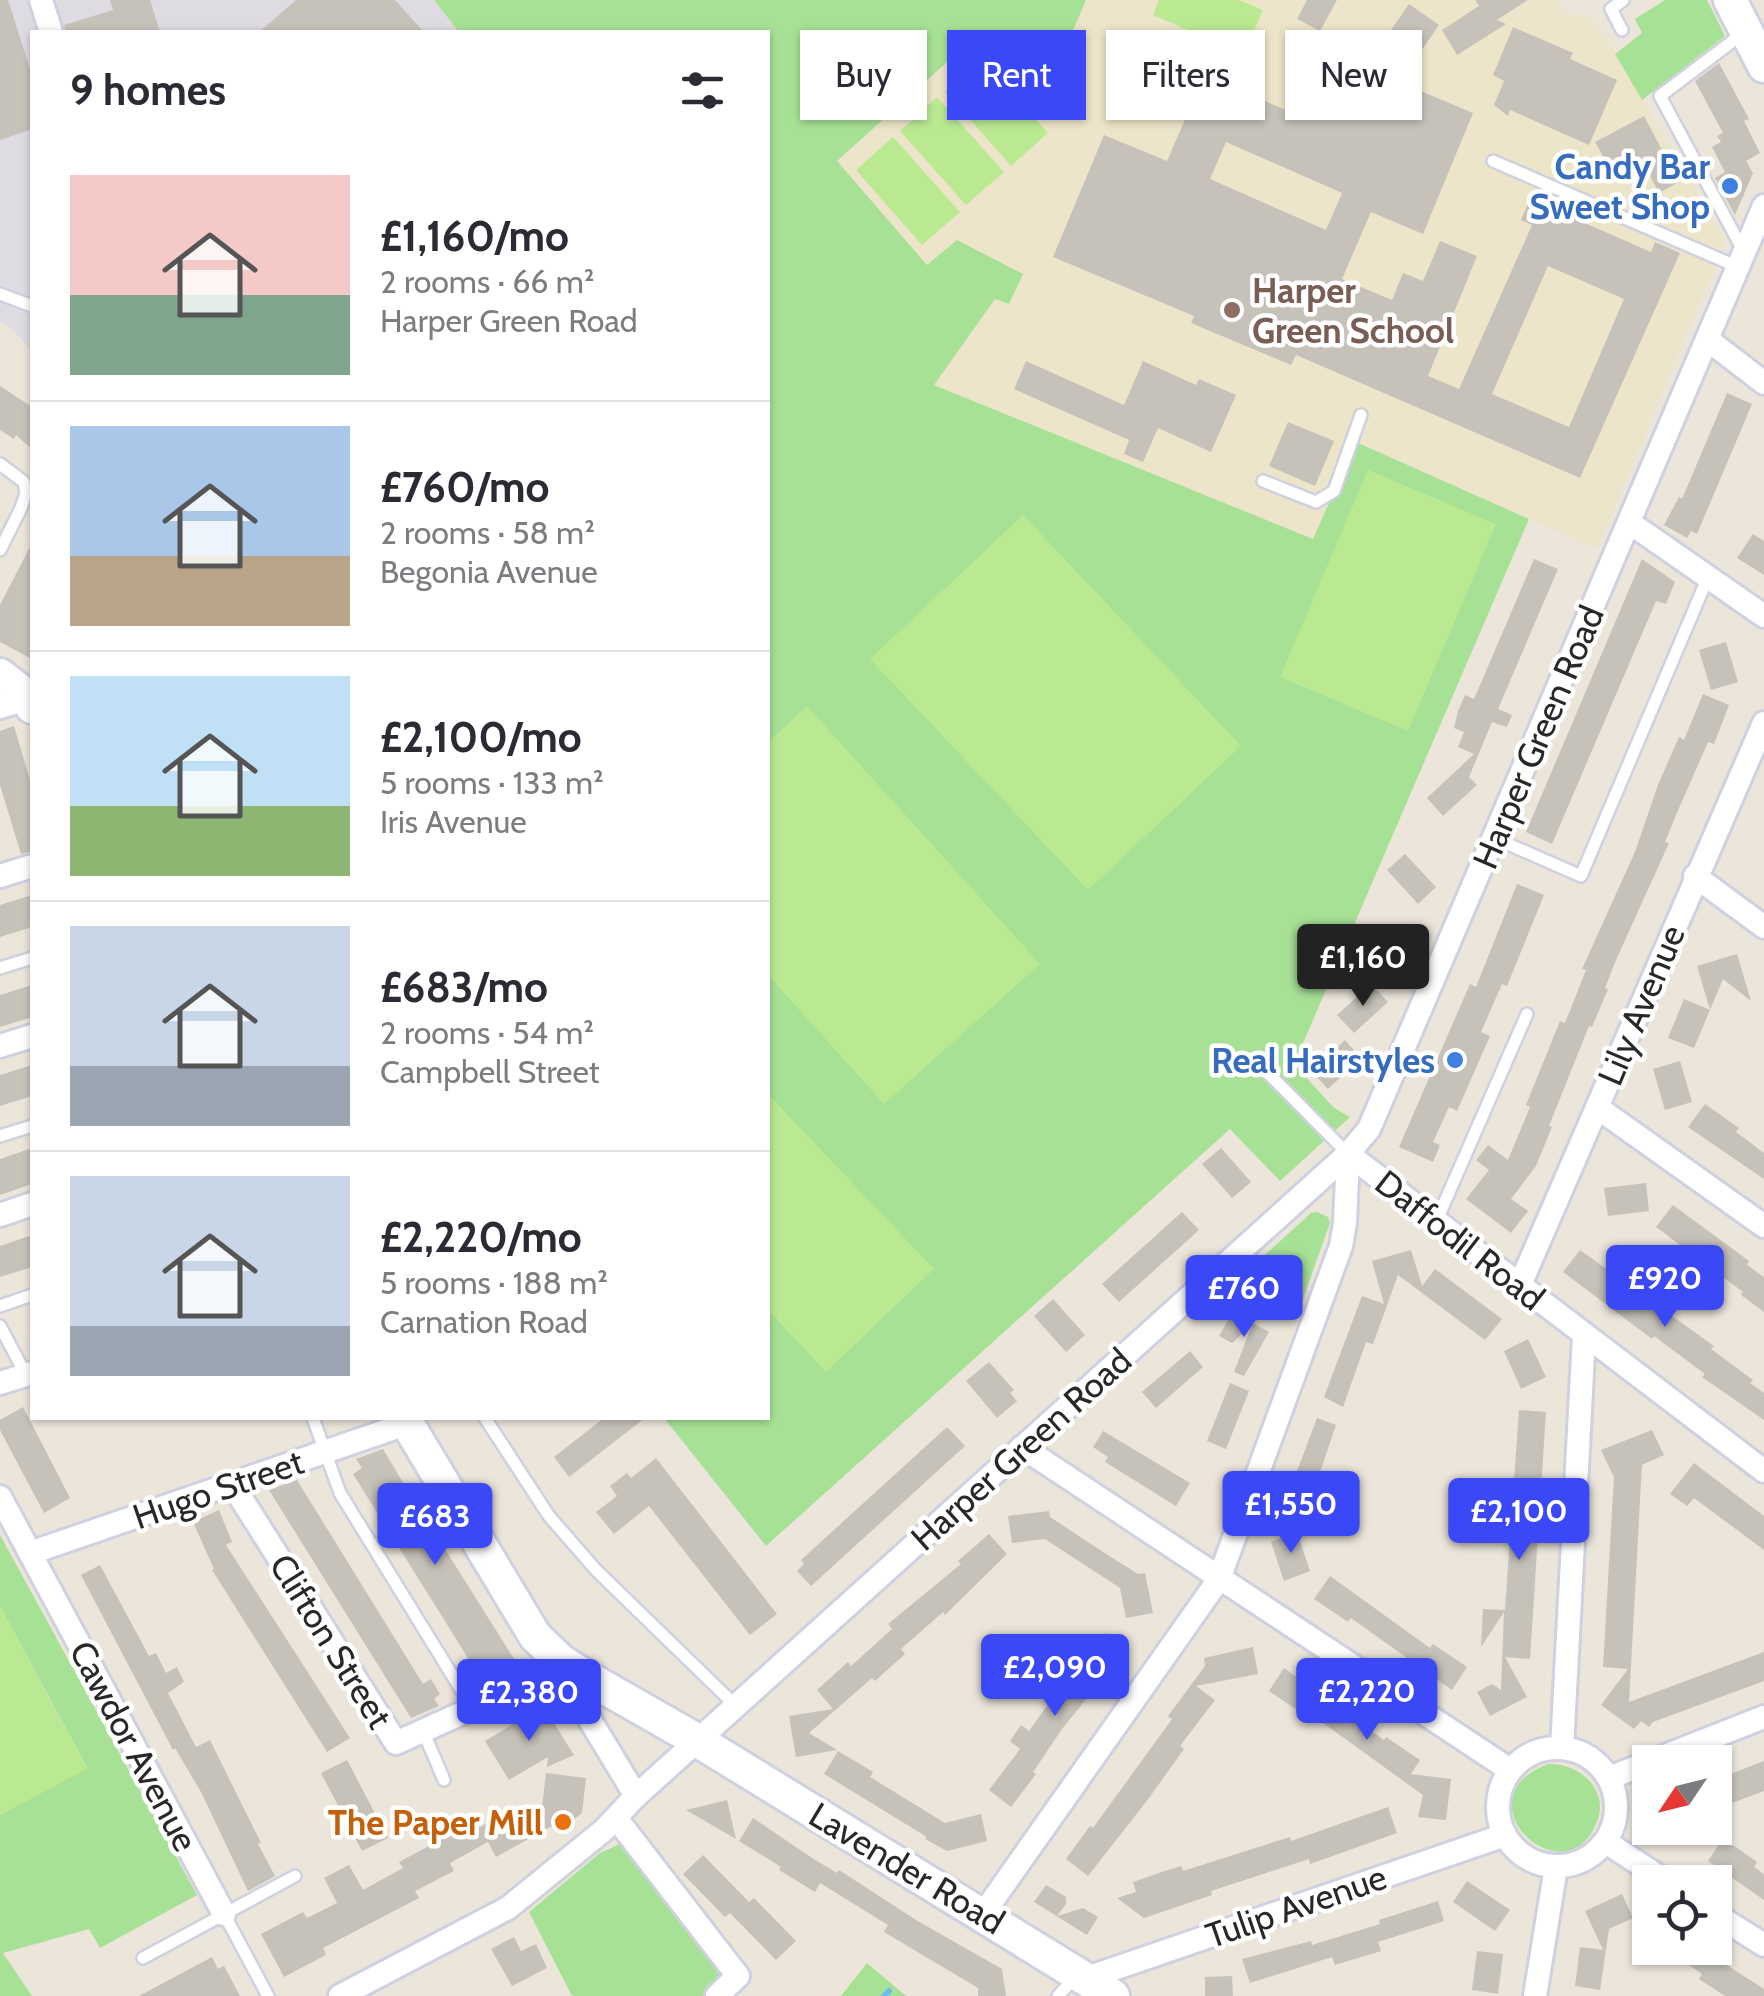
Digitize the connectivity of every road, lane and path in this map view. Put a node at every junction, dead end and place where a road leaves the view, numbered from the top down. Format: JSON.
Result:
{"nodes":[{"id":1,"x":41,"y":0,"type":"edge"},
{"id":2,"x":1623,"y":0,"type":"edge"},
{"id":3,"x":1730,"y":0,"type":"edge"},
{"id":4,"x":50,"y":30,"type":"edge"},
{"id":5,"x":1622,"y":30,"type":"dead end"},
{"id":6,"x":1746,"y":31,"type":"junction"},
{"id":7,"x":1764,"y":66,"type":"edge"},
{"id":8,"x":1493,"y":161,"type":"dead end"},
{"id":9,"x":1764,"y":206,"type":"edge"},
{"id":10,"x":1741,"y":260,"type":"junction"},
{"id":11,"x":0,"y":294,"type":"edge"},
{"id":12,"x":30,"y":305,"type":"edge"},
{"id":13,"x":1708,"y":339,"type":"junction"},
{"id":14,"x":1764,"y":383,"type":"edge"},
{"id":15,"x":1361,"y":415,"type":"dead end"},
{"id":16,"x":0,"y":464,"type":"edge"},
{"id":17,"x":1263,"y":481,"type":"dead end"},
{"id":18,"x":1630,"y":524,"type":"junction"},
{"id":19,"x":0,"y":550,"type":"edge"},
{"id":20,"x":1708,"y":577,"type":"junction"},
{"id":21,"x":1764,"y":616,"type":"edge"},
{"id":22,"x":1764,"y":723,"type":"edge"},
{"id":23,"x":1494,"y":838,"type":"junction"},
{"id":24,"x":30,"y":867,"type":"edge"},
{"id":25,"x":0,"y":876,"type":"edge"},
{"id":26,"x":1696,"y":876,"type":"junction"},
{"id":27,"x":1764,"y":927,"type":"edge"},
{"id":28,"x":30,"y":959,"type":"edge"},
{"id":29,"x":0,"y":968,"type":"edge"},
{"id":30,"x":1527,"y":1014,"type":"dead end"},
{"id":31,"x":30,"y":1037,"type":"edge"},
{"id":32,"x":0,"y":1046,"type":"edge"},
{"id":33,"x":1266,"y":1071,"type":"dead end"},
{"id":34,"x":1598,"y":1108,"type":"junction"},
{"id":35,"x":30,"y":1127,"type":"edge"},
{"id":36,"x":0,"y":1136,"type":"edge"},
{"id":37,"x":1348,"y":1154,"type":"junction"},
{"id":38,"x":30,"y":1205,"type":"edge"},
{"id":39,"x":0,"y":1215,"type":"edge"},
{"id":40,"x":1436,"y":1222,"type":"junction"},
{"id":41,"x":1764,"y":1226,"type":"edge"},
{"id":42,"x":1519,"y":1287,"type":"junction"},
{"id":43,"x":30,"y":1296,"type":"edge"},
{"id":44,"x":0,"y":1306,"type":"edge"},
{"id":45,"x":0,"y":1326,"type":"edge"},
{"id":46,"x":1584,"y":1336,"type":"junction"},
{"id":47,"x":29,"y":1374,"type":"edge"},
{"id":48,"x":0,"y":1384,"type":"edge"},
{"id":49,"x":314,"y":1420,"type":"edge"},
{"id":50,"x":486,"y":1420,"type":"edge"},
{"id":51,"x":405,"y":1421,"type":"edge"},
{"id":52,"x":1022,"y":1448,"type":"junction"},
{"id":53,"x":326,"y":1452,"type":"junction"},
{"id":54,"x":1764,"y":1471,"type":"edge"},
{"id":55,"x":232,"y":1484,"type":"junction"},
{"id":56,"x":0,"y":1497,"type":"edge"},
{"id":57,"x":30,"y":1553,"type":"junction"},
{"id":58,"x":1219,"y":1579,"type":"junction"},
{"id":59,"x":574,"y":1670,"type":"junction"},
{"id":60,"x":737,"y":1707,"type":"junction"},
{"id":61,"x":473,"y":1709,"type":"junction"},
{"id":62,"x":1764,"y":1717,"type":"edge"},
{"id":63,"x":423,"y":1732,"type":"junction"},
{"id":64,"x":700,"y":1742,"type":"junction"},
{"id":65,"x":1562,"y":1748,"type":"junction"},
{"id":66,"x":1510,"y":1770,"type":"junction"},
{"id":67,"x":1609,"y":1778,"type":"junction"},
{"id":68,"x":444,"y":1780,"type":"dead end"},
{"id":69,"x":636,"y":1796,"type":"junction"},
{"id":70,"x":616,"y":1818,"type":"junction"},
{"id":71,"x":1505,"y":1835,"type":"junction"},
{"id":72,"x":1606,"y":1842,"type":"junction"},
{"id":73,"x":1641,"y":1865,"type":"edge"},
{"id":74,"x":1556,"y":1867,"type":"junction"},
{"id":75,"x":295,"y":1876,"type":"dead end"},
{"id":76,"x":224,"y":1914,"type":"junction"},
{"id":77,"x":983,"y":1914,"type":"junction"},
{"id":78,"x":1732,"y":1925,"type":"edge"},
{"id":79,"x":1764,"y":1946,"type":"edge"},
{"id":80,"x":143,"y":1958,"type":"dead end"},
{"id":81,"x":1084,"y":1986,"type":"edge"},
{"id":82,"x":268,"y":1996,"type":"edge"},
{"id":83,"x":340,"y":1996,"type":"edge"},
{"id":84,"x":717,"y":1996,"type":"edge"},
{"id":85,"x":1536,"y":1996,"type":"edge"}],
"edges":[{"from":1,"to":4,"type":"street"},
{"from":2,"to":5,"type":"lane"},
{"from":3,"to":6,"type":"street"},
{"from":6,"to":7,"type":"street"},
{"from":6,"to":10,"type":"lane"},
{"from":8,"to":10,"type":"lane"},
{"from":9,"to":10,"type":"street","name":"Harper Green Road"},
{"from":10,"to":13,"type":"street","name":"Harper Green Road"},
{"from":11,"to":12,"type":"lane"},
{"from":13,"to":14,"type":"street"},
{"from":13,"to":18,"type":"street","name":"Harper Green Road"},
{"from":15,"to":17,"type":"lane"},
{"from":16,"to":19,"type":"lane"},
{"from":18,"to":20,"type":"street"},
{"from":18,"to":23,"type":"street","name":"Harper Green Road"},
{"from":20,"to":21,"type":"street"},
{"from":20,"to":23,"type":"lane"},
{"from":22,"to":26,"type":"street","name":"Lily Avenue"},
{"from":23,"to":37,"type":"street","name":"Harper Green Road"},
{"from":24,"to":25,"type":"street"},
{"from":26,"to":27,"type":"street"},
{"from":26,"to":34,"type":"street","name":"Lily Avenue"},
{"from":28,"to":29,"type":"lane"},
{"from":30,"to":40,"type":"lane"},
{"from":31,"to":32,"type":"street"},
{"from":33,"to":37,"type":"lane"},
{"from":34,"to":41,"type":"street"},
{"from":34,"to":42,"type":"street","name":"Lily Avenue"},
{"from":35,"to":36,"type":"lane"},
{"from":37,"to":40,"type":"street","name":"Daffodil Road"},
{"from":37,"to":52,"type":"street","name":"Harper Green Road"},
{"from":37,"to":58,"type":"street"},
{"from":38,"to":39,"type":"street"},
{"from":40,"to":42,"type":"street","name":"Daffodil Road"},
{"from":42,"to":46,"type":"street","name":"Daffodil Road"},
{"from":43,"to":44,"type":"lane"},
{"from":45,"to":47,"type":"lane"},
{"from":46,"to":54,"type":"street","name":"Daffodil Road"},
{"from":46,"to":65,"type":"street"},
{"from":47,"to":48,"type":"street"},
{"from":49,"to":53,"type":"lane"},
{"from":50,"to":60,"type":"lane"},
{"from":51,"to":53,"type":"street","name":"Hugo Street"},
{"from":51,"to":59,"type":"street","name":"Lavender Road"},
{"from":52,"to":58,"type":"street"},
{"from":52,"to":60,"type":"street","name":"Harper Green Road"},
{"from":53,"to":55,"type":"street","name":"Hugo Street"},
{"from":53,"to":61,"type":"lane"},
{"from":55,"to":57,"type":"street","name":"Hugo Street"},
{"from":55,"to":63,"type":"street","name":"Clifton Street"},
{"from":56,"to":57,"type":"street","name":"Cawdor Avenue"},
{"from":57,"to":76,"type":"street","name":"Cawdor Avenue"},
{"from":58,"to":66,"type":"street"},
{"from":58,"to":77,"type":"street"},
{"from":59,"to":61,"type":"street","name":"Clifton Street"},
{"from":59,"to":64,"type":"street","name":"Lavender Road"},
{"from":59,"to":69,"type":"street"},
{"from":60,"to":64,"type":"street","name":"Harper Green Road"},
{"from":61,"to":63,"type":"street","name":"Clifton Street"},
{"from":62,"to":67,"type":"street"},
{"from":63,"to":68,"type":"lane"},
{"from":64,"to":69,"type":"street","name":"Harper Green Road"},
{"from":64,"to":77,"type":"street","name":"Lavender Road"},
{"from":65,"to":66,"type":"street"},
{"from":65,"to":67,"type":"street"},
{"from":66,"to":71,"type":"street"},
{"from":67,"to":72,"type":"street"},
{"from":69,"to":70,"type":"street","name":"Harper Green Road"},
{"from":70,"to":83,"type":"street","name":"Harper Green Road"},
{"from":70,"to":84,"type":"street"},
{"from":71,"to":74,"type":"street"},
{"from":71,"to":81,"type":"street","name":"Tulip Avenue"},
{"from":72,"to":73,"type":"street"},
{"from":72,"to":74,"type":"street"},
{"from":74,"to":85,"type":"street"},
{"from":75,"to":76,"type":"lane"},
{"from":76,"to":80,"type":"lane"},
{"from":76,"to":82,"type":"lane","name":"Cawdor Avenue"},
{"from":77,"to":81,"type":"street","name":"Lavender Road"},
{"from":78,"to":79,"type":"street"}]}
